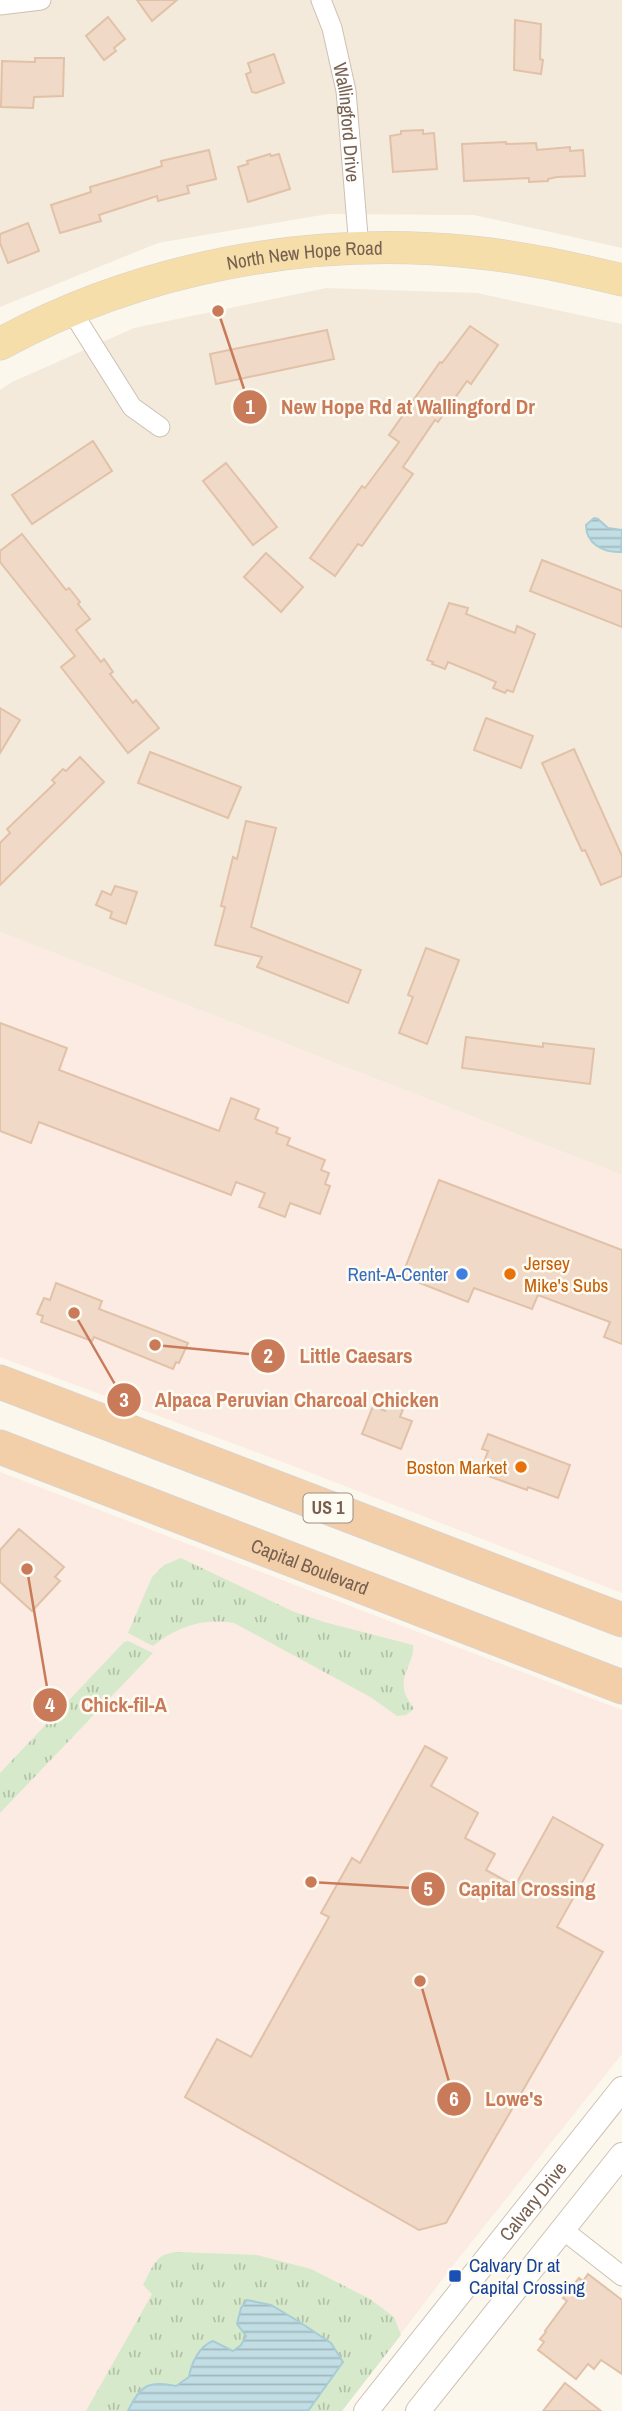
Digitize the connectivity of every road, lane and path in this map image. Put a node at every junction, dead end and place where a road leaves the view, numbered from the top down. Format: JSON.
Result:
{"nodes":[{"id":1,"x":41,"y":0,"type":"edge"},
{"id":2,"x":321,"y":0,"type":"edge"},
{"id":3,"x":0,"y":5,"type":"edge"},
{"id":4,"x":359,"y":248,"type":"junction"},
{"id":5,"x":622,"y":280,"type":"edge"},
{"id":6,"x":71,"y":310,"type":"junction"},
{"id":7,"x":0,"y":344,"type":"edge"},
{"id":8,"x":160,"y":427,"type":"dead end"},
{"id":9,"x":0,"y":1382,"type":"edge"},
{"id":10,"x":0,"y":1447,"type":"edge"},
{"id":11,"x":622,"y":1620,"type":"edge"},
{"id":12,"x":622,"y":1687,"type":"edge"},
{"id":13,"x":622,"y":2089,"type":"edge"},
{"id":14,"x":622,"y":2155,"type":"edge"},
{"id":15,"x":562,"y":2230,"type":"junction"},
{"id":16,"x":622,"y":2276,"type":"edge"},
{"id":17,"x":435,"y":2323,"type":"junction"},
{"id":18,"x":469,"y":2347,"type":"junction"},
{"id":19,"x":366,"y":2411,"type":"edge"},
{"id":20,"x":418,"y":2411,"type":"edge"}],
"edges":[{"from":1,"to":3,"type":"street"},
{"from":2,"to":4,"type":"street","name":"Wallingford Drive"},
{"from":4,"to":5,"type":"main road","name":"North New Hope Road"},
{"from":4,"to":6,"type":"main road","name":"North New Hope Road"},
{"from":6,"to":7,"type":"main road","name":"North New Hope Road"},
{"from":6,"to":8,"type":"street"},
{"from":9,"to":11,"type":"highway","number":"US 1"},
{"from":10,"to":12,"type":"highway","name":"Capital Boulevard"},
{"from":13,"to":17,"type":"street","name":"Calvary Drive"},
{"from":14,"to":15,"type":"street"},
{"from":15,"to":16,"type":"street"},
{"from":15,"to":18,"type":"street"},
{"from":17,"to":18,"type":"street"},
{"from":17,"to":19,"type":"street","name":"Calvary Drive"},
{"from":18,"to":20,"type":"street"}]}
